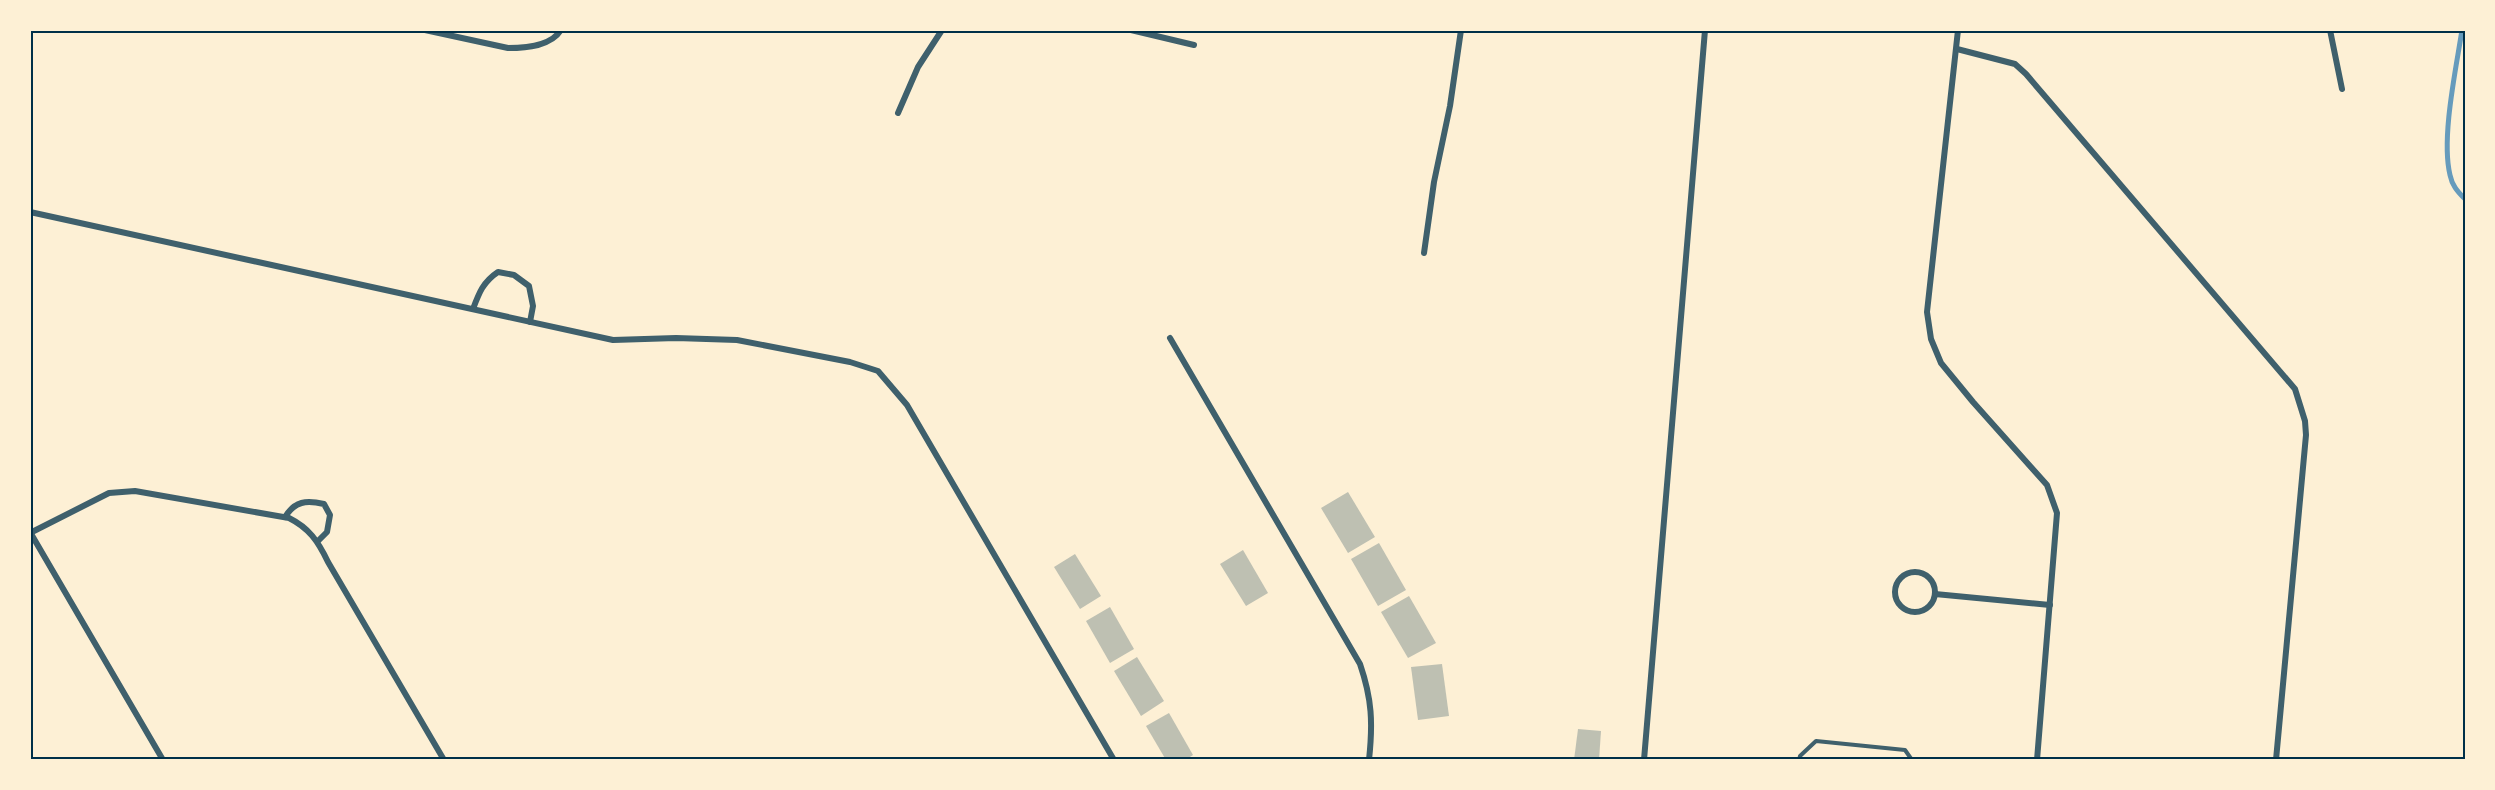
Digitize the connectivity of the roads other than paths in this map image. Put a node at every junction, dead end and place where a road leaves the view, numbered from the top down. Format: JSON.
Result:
{"nodes":[{"id":1,"x":425,"y":30,"type":"edge"},
{"id":2,"x":561,"y":30,"type":"edge"},
{"id":3,"x":942,"y":30,"type":"edge"},
{"id":4,"x":1131,"y":30,"type":"edge"},
{"id":5,"x":1461,"y":30,"type":"edge"},
{"id":6,"x":1705,"y":30,"type":"edge"},
{"id":7,"x":1958,"y":30,"type":"edge"},
{"id":8,"x":2330,"y":30,"type":"edge"},
{"id":9,"x":1194,"y":45,"type":"dead end"},
{"id":10,"x":1957,"y":49,"type":"junction"},
{"id":11,"x":2342,"y":88,"type":"dead end"},
{"id":12,"x":898,"y":112,"type":"dead end"},
{"id":13,"x":30,"y":212,"type":"edge"},
{"id":14,"x":1424,"y":253,"type":"dead end"},
{"id":15,"x":473,"y":309,"type":"junction"},
{"id":16,"x":530,"y":322,"type":"junction"},
{"id":17,"x":1170,"y":338,"type":"dead end"},
{"id":18,"x":285,"y":517,"type":"junction"},
{"id":19,"x":30,"y":532,"type":"edge"},
{"id":20,"x":318,"y":542,"type":"junction"},
{"id":21,"x":1935,"y":594,"type":"junction"},
{"id":22,"x":2050,"y":605,"type":"junction"},
{"id":23,"x":163,"y":760,"type":"edge"},
{"id":24,"x":444,"y":760,"type":"edge"},
{"id":25,"x":1114,"y":760,"type":"edge"},
{"id":26,"x":1369,"y":760,"type":"edge"},
{"id":27,"x":1644,"y":760,"type":"edge"},
{"id":28,"x":1799,"y":760,"type":"edge"},
{"id":29,"x":1912,"y":760,"type":"edge"},
{"id":30,"x":2037,"y":760,"type":"edge"},
{"id":31,"x":2276,"y":760,"type":"edge"}],
"edges":[{"from":1,"to":2,"type":"street"},
{"from":3,"to":12,"type":"street"},
{"from":4,"to":9,"type":"street"},
{"from":5,"to":14,"type":"street"},
{"from":6,"to":27,"type":"street"},
{"from":7,"to":10,"type":"street"},
{"from":8,"to":11,"type":"street"},
{"from":10,"to":22,"type":"street"},
{"from":10,"to":31,"type":"street"},
{"from":13,"to":15,"type":"street"},
{"from":15,"to":16,"type":"street"},
{"from":15,"to":16,"type":"street"},
{"from":16,"to":25,"type":"street"},
{"from":17,"to":26,"type":"street"},
{"from":18,"to":19,"type":"street"},
{"from":18,"to":20,"type":"street"},
{"from":18,"to":20,"type":"street"},
{"from":19,"to":23,"type":"street"},
{"from":20,"to":24,"type":"street"},
{"from":21,"to":21,"type":"street"},
{"from":21,"to":22,"type":"street"},
{"from":22,"to":30,"type":"street"},
{"from":28,"to":29,"type":"lane"}]}
